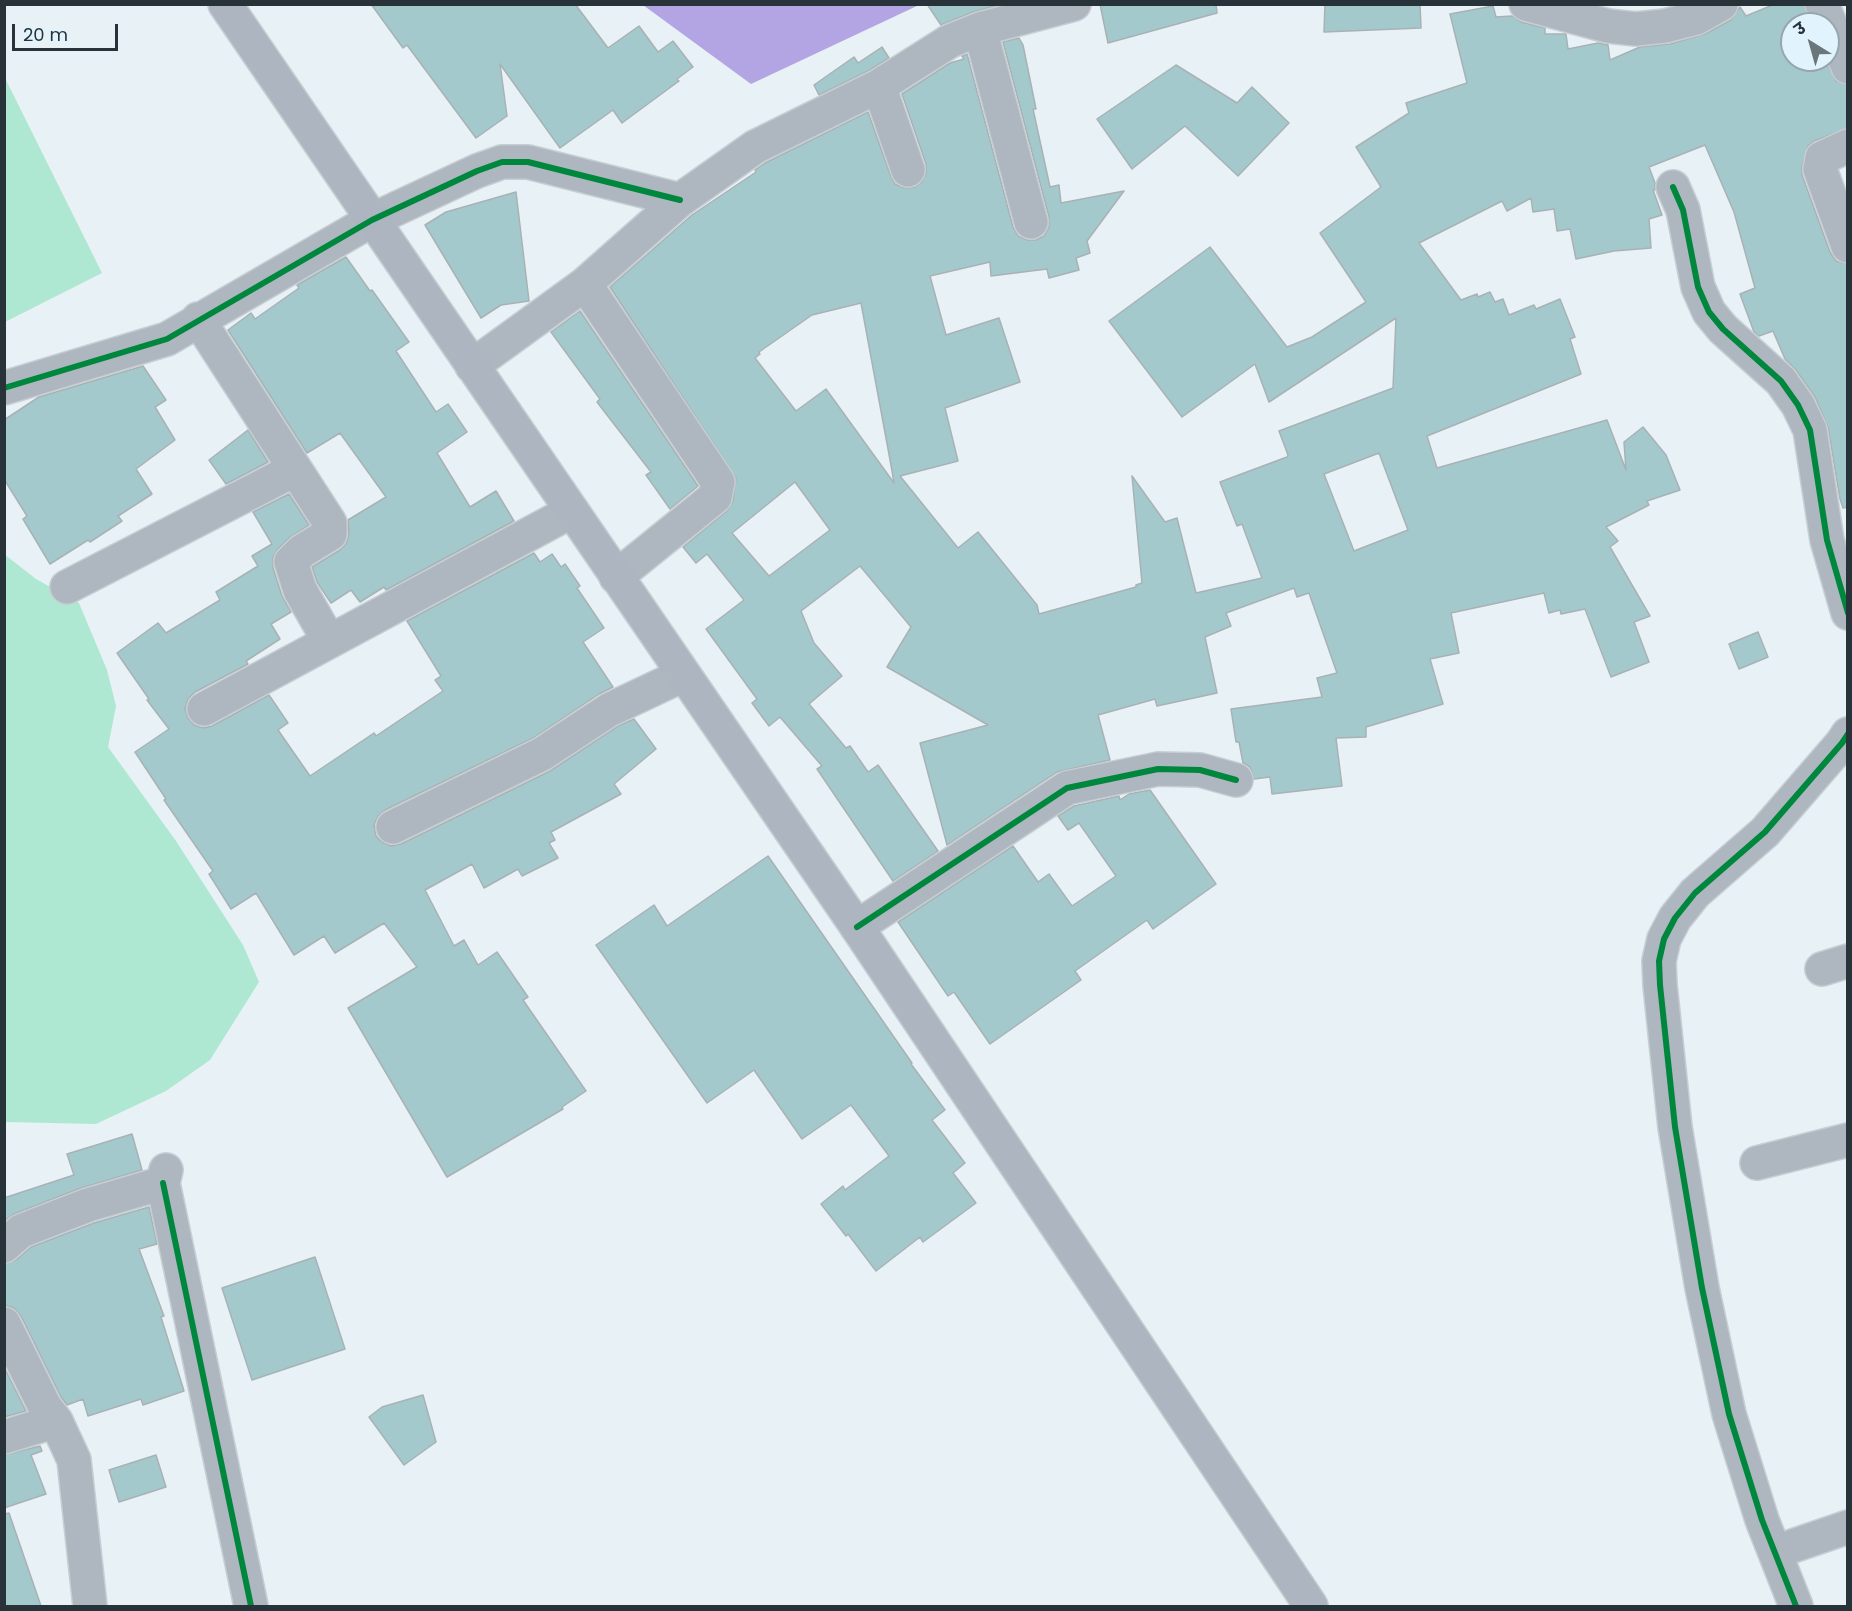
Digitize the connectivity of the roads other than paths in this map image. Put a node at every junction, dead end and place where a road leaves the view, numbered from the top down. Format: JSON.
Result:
{"nodes":[{"id":1,"x":225,"y":4,"type":"edge"},
{"id":2,"x":1074,"y":4,"type":"edge"},
{"id":3,"x":1526,"y":4,"type":"edge"},
{"id":4,"x":1721,"y":4,"type":"edge"},
{"id":5,"x":1822,"y":4,"type":"edge"},
{"id":6,"x":980,"y":29,"type":"junction"},
{"id":7,"x":1848,"y":67,"type":"edge"},
{"id":8,"x":879,"y":86,"type":"junction"},
{"id":9,"x":1848,"y":146,"type":"edge"},
{"id":10,"x":908,"y":170,"type":"dead end"},
{"id":11,"x":1673,"y":187,"type":"dead end"},
{"id":12,"x":680,"y":200,"type":"junction"},
{"id":13,"x":372,"y":220,"type":"junction"},
{"id":14,"x":1031,"y":222,"type":"dead end"},
{"id":15,"x":1848,"y":246,"type":"edge"},
{"id":16,"x":585,"y":284,"type":"junction"},
{"id":17,"x":198,"y":319,"type":"junction"},
{"id":18,"x":472,"y":366,"type":"junction"},
{"id":19,"x":4,"y":388,"type":"edge"},
{"id":20,"x":294,"y":470,"type":"junction"},
{"id":21,"x":572,"y":511,"type":"junction"},
{"id":22,"x":616,"y":577,"type":"junction"},
{"id":23,"x":68,"y":587,"type":"dead end"},
{"id":24,"x":1848,"y":613,"type":"edge"},
{"id":25,"x":329,"y":641,"type":"junction"},
{"id":26,"x":683,"y":675,"type":"junction"},
{"id":27,"x":204,"y":709,"type":"dead end"},
{"id":28,"x":1848,"y":734,"type":"edge"},
{"id":29,"x":1236,"y":780,"type":"dead end"},
{"id":30,"x":393,"y":827,"type":"dead end"},
{"id":31,"x":857,"y":927,"type":"junction"},
{"id":32,"x":1848,"y":1140,"type":"edge"},
{"id":33,"x":1757,"y":1163,"type":"dead end"},
{"id":34,"x":4,"y":1246,"type":"edge"},
{"id":35,"x":4,"y":1324,"type":"edge"},
{"id":36,"x":56,"y":1421,"type":"junction"},
{"id":37,"x":4,"y":1437,"type":"edge"},
{"id":38,"x":1848,"y":1527,"type":"edge"},
{"id":39,"x":1775,"y":1552,"type":"junction"},
{"id":40,"x":90,"y":1606,"type":"edge"},
{"id":41,"x":251,"y":1606,"type":"edge"},
{"id":42,"x":1311,"y":1606,"type":"edge"},
{"id":43,"x":1796,"y":1606,"type":"edge"}],
"edges":[{"from":1,"to":13,"type":"main road"},
{"from":2,"to":6,"type":"street"},
{"from":3,"to":4,"type":"street"},
{"from":5,"to":7,"type":"street"},
{"from":6,"to":8,"type":"street"},
{"from":6,"to":14,"type":"street"},
{"from":8,"to":10,"type":"street"},
{"from":8,"to":12,"type":"street"},
{"from":9,"to":15,"type":"street"},
{"from":11,"to":24,"type":"street"},
{"from":12,"to":13,"type":"street"},
{"from":12,"to":16,"type":"street"},
{"from":13,"to":17,"type":"street"},
{"from":13,"to":18,"type":"main road"},
{"from":16,"to":18,"type":"street"},
{"from":16,"to":22,"type":"street"},
{"from":17,"to":19,"type":"street"},
{"from":17,"to":20,"type":"street"},
{"from":18,"to":21,"type":"main road"},
{"from":20,"to":23,"type":"street"},
{"from":20,"to":25,"type":"street"},
{"from":21,"to":22,"type":"main road"},
{"from":21,"to":25,"type":"street"},
{"from":22,"to":26,"type":"main road"},
{"from":25,"to":27,"type":"street"},
{"from":26,"to":30,"type":"street"},
{"from":26,"to":31,"type":"main road"},
{"from":28,"to":39,"type":"street"},
{"from":29,"to":31,"type":"street"},
{"from":31,"to":42,"type":"main road"},
{"from":32,"to":33,"type":"street"},
{"from":34,"to":41,"type":"street"},
{"from":35,"to":36,"type":"street"},
{"from":36,"to":37,"type":"street"},
{"from":36,"to":40,"type":"street"},
{"from":38,"to":39,"type":"street"},
{"from":39,"to":43,"type":"street"}]}
